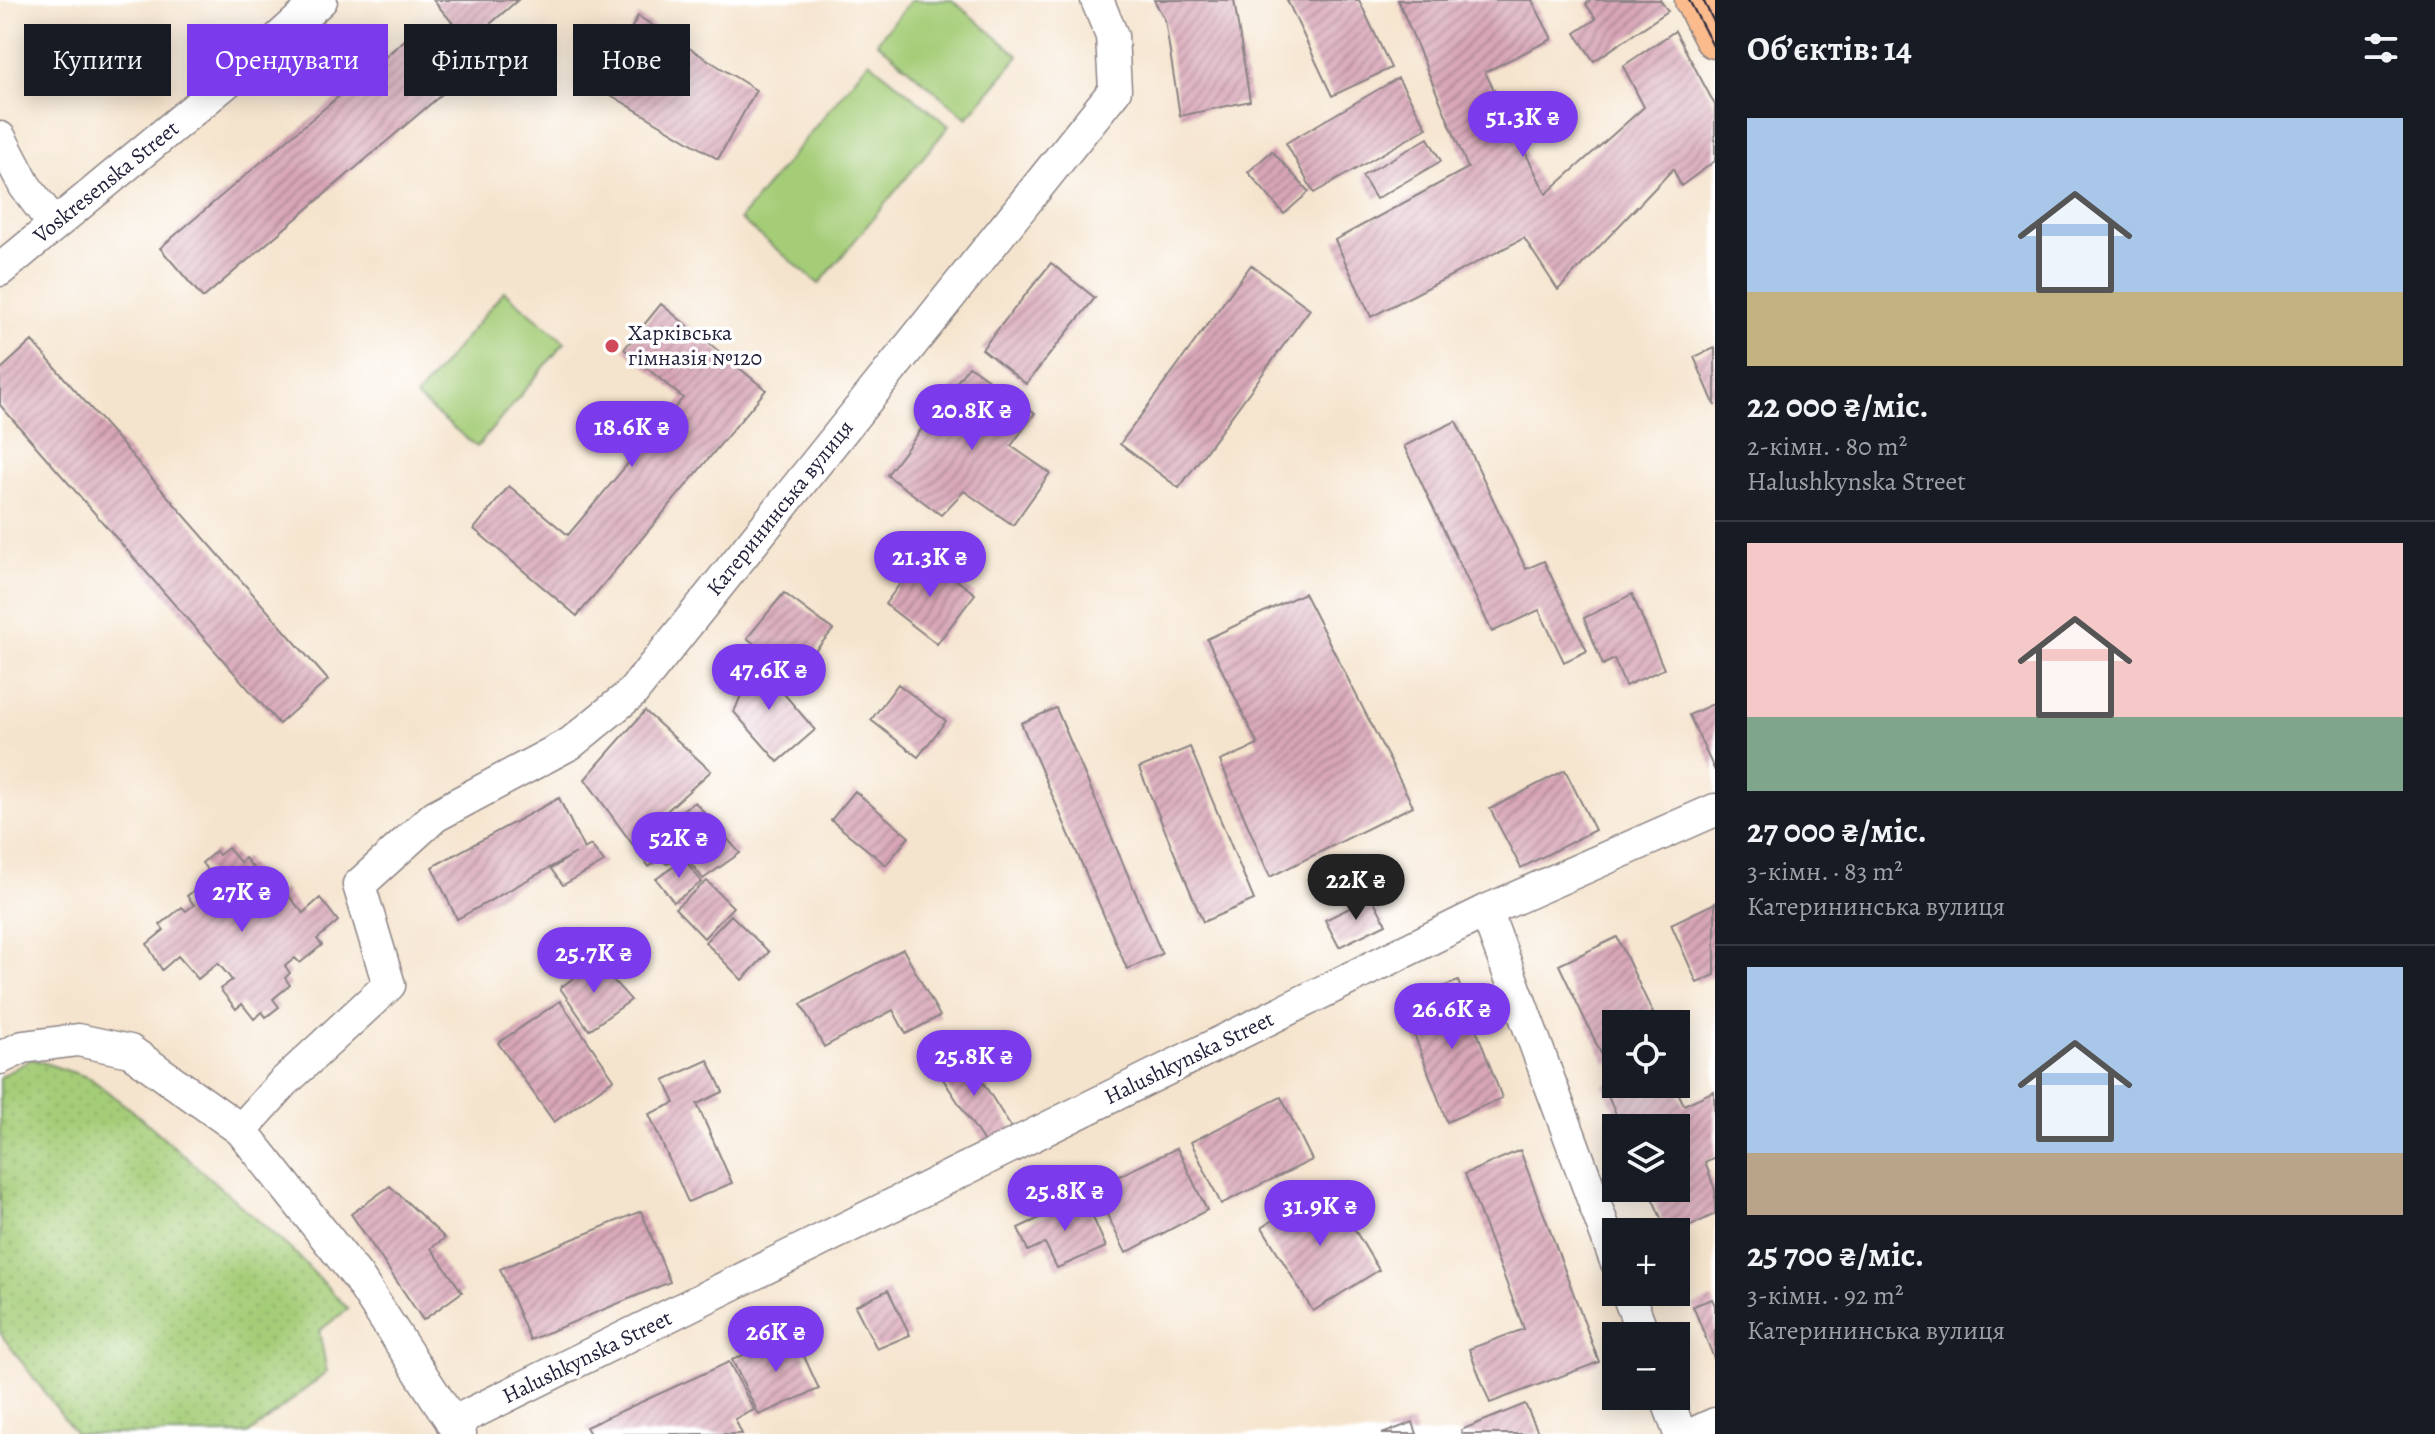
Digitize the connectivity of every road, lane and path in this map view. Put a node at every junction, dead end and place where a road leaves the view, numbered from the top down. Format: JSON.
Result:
{"nodes":[{"id":1,"x":321,"y":0,"type":"edge"},
{"id":2,"x":1097,"y":0,"type":"edge"},
{"id":3,"x":1696,"y":0,"type":"edge"},
{"id":4,"x":1715,"y":37,"type":"edge"},
{"id":5,"x":0,"y":138,"type":"edge"},
{"id":6,"x":53,"y":223,"type":"junction"},
{"id":7,"x":0,"y":270,"type":"edge"},
{"id":8,"x":1715,"y":810,"type":"edge"},
{"id":9,"x":1486,"y":911,"type":"junction"},
{"id":10,"x":0,"y":1058,"type":"edge"},
{"id":11,"x":241,"y":1130,"type":"junction"},
{"id":12,"x":1602,"y":1223,"type":"edge"},
{"id":13,"x":1671,"y":1410,"type":"edge"},
{"id":14,"x":1715,"y":1424,"type":"edge"},
{"id":15,"x":456,"y":1429,"type":"edge"},
{"id":16,"x":1680,"y":1434,"type":"edge"},
{"id":17,"x":1693,"y":1434,"type":"edge"}],
"edges":[{"from":1,"to":6,"type":"street","name":"Voskresenska Street"},
{"from":2,"to":11,"type":"street","name":"Катерининська вулиця"},
{"from":3,"to":4,"type":"main road"},
{"from":5,"to":6,"type":"street"},
{"from":6,"to":7,"type":"street","name":"Voskresenska Street"},
{"from":8,"to":9,"type":"street","name":"Halushkynska Street"},
{"from":9,"to":12,"type":"street"},
{"from":9,"to":15,"type":"street","name":"Halushkynska Street"},
{"from":10,"to":11,"type":"street"},
{"from":11,"to":15,"type":"street"},
{"from":13,"to":16,"type":"street"},
{"from":14,"to":17,"type":"street"}]}
